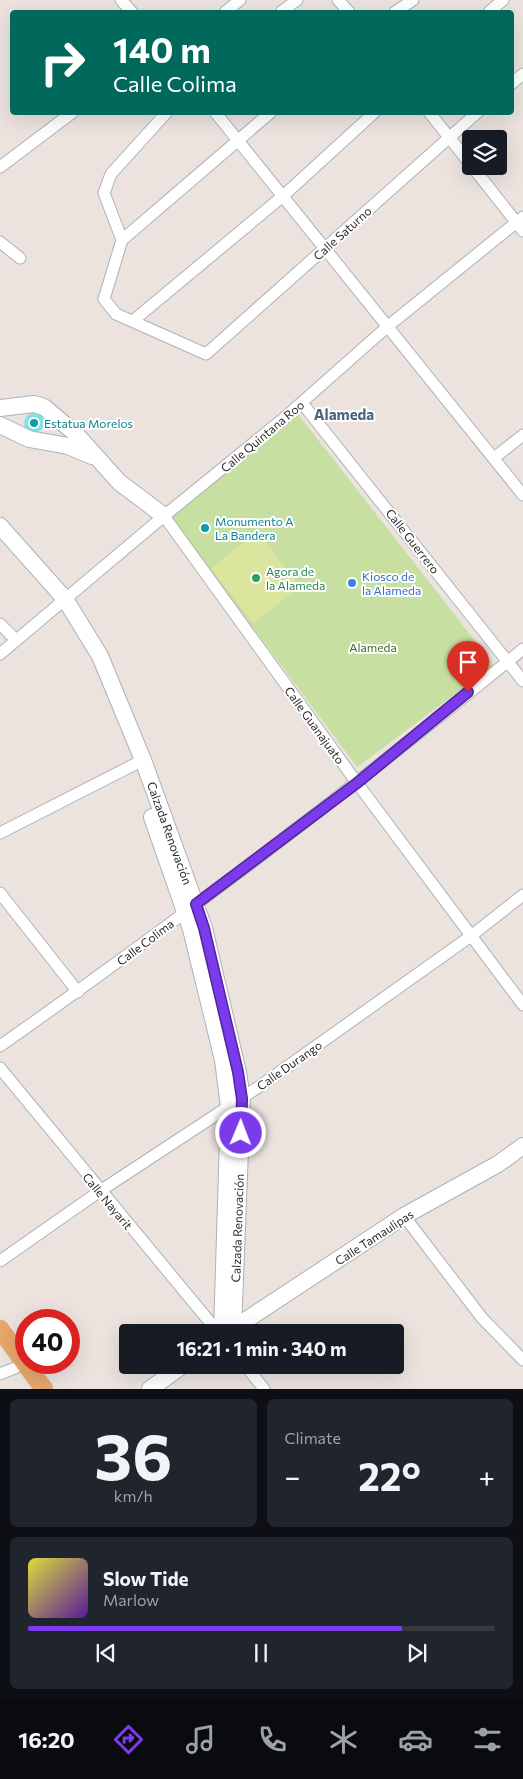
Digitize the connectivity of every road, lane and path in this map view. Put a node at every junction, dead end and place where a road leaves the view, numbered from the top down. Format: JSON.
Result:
{"nodes":[{"id":1,"x":121,"y":0,"type":"edge"},
{"id":2,"x":240,"y":0,"type":"edge"},
{"id":3,"x":297,"y":0,"type":"edge"},
{"id":4,"x":338,"y":0,"type":"edge"},
{"id":5,"x":413,"y":0,"type":"edge"},
{"id":6,"x":503,"y":0,"type":"edge"},
{"id":7,"x":130,"y":10,"type":"edge"},
{"id":8,"x":228,"y":10,"type":"edge"},
{"id":9,"x":284,"y":10,"type":"edge"},
{"id":10,"x":347,"y":10,"type":"edge"},
{"id":11,"x":398,"y":10,"type":"edge"},
{"id":12,"x":491,"y":10,"type":"edge"},
{"id":13,"x":70,"y":115,"type":"edge"},
{"id":14,"x":164,"y":115,"type":"edge"},
{"id":15,"x":217,"y":115,"type":"edge"},
{"id":16,"x":267,"y":115,"type":"edge"},
{"id":17,"x":372,"y":115,"type":"edge"},
{"id":18,"x":431,"y":115,"type":"edge"},
{"id":19,"x":474,"y":115,"type":"edge"},
{"id":20,"x":448,"y":137,"type":"junction"},
{"id":21,"x":237,"y":141,"type":"junction"},
{"id":22,"x":462,"y":154,"type":"edge"},
{"id":23,"x":0,"y":167,"type":"edge"},
{"id":24,"x":480,"y":175,"type":"edge"},
{"id":25,"x":283,"y":196,"type":"junction"},
{"id":26,"x":521,"y":223,"type":"edge"},
{"id":27,"x":122,"y":240,"type":"junction"},
{"id":28,"x":0,"y":242,"type":"edge"},
{"id":29,"x":324,"y":250,"type":"junction"},
{"id":30,"x":20,"y":258,"type":"dead end"},
{"id":31,"x":134,"y":320,"type":"junction"},
{"id":32,"x":387,"y":327,"type":"junction"},
{"id":33,"x":302,"y":403,"type":"junction"},
{"id":34,"x":28,"y":404,"type":"junction"},
{"id":35,"x":0,"y":408,"type":"edge"},
{"id":36,"x":52,"y":413,"type":"junction"},
{"id":37,"x":0,"y":425,"type":"edge"},
{"id":38,"x":20,"y":433,"type":"junction"},
{"id":39,"x":522,"y":438,"type":"edge"},
{"id":40,"x":38,"y":440,"type":"junction"},
{"id":41,"x":95,"y":457,"type":"junction"},
{"id":42,"x":494,"y":458,"type":"junction"},
{"id":43,"x":523,"y":495,"type":"edge"},
{"id":44,"x":164,"y":516,"type":"junction"},
{"id":45,"x":0,"y":526,"type":"edge"},
{"id":46,"x":0,"y":542,"type":"edge"},
{"id":47,"x":61,"y":602,"type":"junction"},
{"id":48,"x":0,"y":624,"type":"edge"},
{"id":49,"x":16,"y":640,"type":"junction"},
{"id":50,"x":523,"y":649,"type":"edge"},
{"id":51,"x":0,"y":654,"type":"edge"},
{"id":52,"x":508,"y":661,"type":"junction"},
{"id":53,"x":523,"y":681,"type":"edge"},
{"id":54,"x":138,"y":762,"type":"junction"},
{"id":55,"x":357,"y":783,"type":"junction"},
{"id":56,"x":0,"y":833,"type":"edge"},
{"id":57,"x":0,"y":893,"type":"edge"},
{"id":58,"x":523,"y":895,"type":"edge"},
{"id":59,"x":190,"y":908,"type":"junction"},
{"id":60,"x":471,"y":936,"type":"junction"},
{"id":61,"x":78,"y":992,"type":"junction"},
{"id":62,"x":523,"y":1005,"type":"edge"},
{"id":63,"x":0,"y":1046,"type":"edge"},
{"id":64,"x":0,"y":1068,"type":"edge"},
{"id":65,"x":235,"y":1103,"type":"junction"},
{"id":66,"x":523,"y":1146,"type":"edge"},
{"id":67,"x":100,"y":1191,"type":"junction"},
{"id":68,"x":404,"y":1216,"type":"junction"},
{"id":69,"x":0,"y":1261,"type":"edge"},
{"id":70,"x":218,"y":1324,"type":"edge"},
{"id":71,"x":225,"y":1324,"type":"edge"},
{"id":72,"x":237,"y":1324,"type":"edge"},
{"id":73,"x":0,"y":1329,"type":"edge"},
{"id":74,"x":0,"y":1348,"type":"edge"},
{"id":75,"x":523,"y":1360,"type":"edge"},
{"id":76,"x":8,"y":1371,"type":"edge"},
{"id":77,"x":171,"y":1374,"type":"edge"},
{"id":78,"x":252,"y":1374,"type":"edge"},
{"id":79,"x":30,"y":1389,"type":"edge"},
{"id":80,"x":44,"y":1389,"type":"edge"},
{"id":81,"x":150,"y":1389,"type":"edge"},
{"id":82,"x":264,"y":1389,"type":"edge"}],
"edges":[{"from":1,"to":7,"type":"street"},
{"from":2,"to":8,"type":"street"},
{"from":3,"to":9,"type":"street"},
{"from":4,"to":10,"type":"street"},
{"from":5,"to":11,"type":"street"},
{"from":6,"to":12,"type":"street"},
{"from":13,"to":23,"type":"street"},
{"from":14,"to":27,"type":"street"},
{"from":15,"to":21,"type":"street"},
{"from":16,"to":21,"type":"street"},
{"from":17,"to":25,"type":"street"},
{"from":18,"to":20,"type":"street"},
{"from":19,"to":20,"type":"street","name":"Calle Saturno"},
{"from":20,"to":22,"type":"street"},
{"from":20,"to":29,"type":"street","name":"Calle Saturno"},
{"from":21,"to":25,"type":"street"},
{"from":21,"to":27,"type":"street"},
{"from":24,"to":26,"type":"street"},
{"from":25,"to":29,"type":"street"},
{"from":25,"to":31,"type":"street"},
{"from":26,"to":32,"type":"street","name":"Calle Quintana Roo"},
{"from":27,"to":31,"type":"street"},
{"from":28,"to":30,"type":"street"},
{"from":29,"to":31,"type":"street","name":"Calle Saturno"},
{"from":29,"to":32,"type":"street"},
{"from":32,"to":33,"type":"street","name":"Calle Quintana Roo"},
{"from":32,"to":42,"type":"street"},
{"from":33,"to":44,"type":"street","name":"Calle Quintana Roo"},
{"from":33,"to":52,"type":"street","name":"Calle Guerrero"},
{"from":34,"to":35,"type":"street"},
{"from":34,"to":36,"type":"street"},
{"from":34,"to":38,"type":"street"},
{"from":36,"to":40,"type":"street"},
{"from":36,"to":41,"type":"street"},
{"from":37,"to":38,"type":"street"},
{"from":38,"to":40,"type":"street"},
{"from":39,"to":42,"type":"street"},
{"from":40,"to":41,"type":"street"},
{"from":41,"to":44,"type":"street"},
{"from":42,"to":43,"type":"street"},
{"from":44,"to":47,"type":"street","name":"Calle Quintana Roo"},
{"from":44,"to":55,"type":"street","name":"Calle Guanajuato"},
{"from":45,"to":47,"type":"street","name":"Calzada Renovación"},
{"from":46,"to":47,"type":"street","name":"Calzada Renovación"},
{"from":47,"to":49,"type":"street","name":"Calle Quintana Roo"},
{"from":47,"to":54,"type":"street","name":"Calzada Renovación"},
{"from":48,"to":49,"type":"street"},
{"from":49,"to":51,"type":"street","name":"Calle Quintana Roo"},
{"from":50,"to":52,"type":"street","name":"Calle Colima"},
{"from":52,"to":53,"type":"street","name":"Calle Guerrero"},
{"from":52,"to":55,"type":"street","name":"Calle Colima"},
{"from":54,"to":56,"type":"street"},
{"from":54,"to":59,"type":"street","name":"Calzada Renovación"},
{"from":55,"to":59,"type":"street","name":"Calle Colima"},
{"from":55,"to":60,"type":"street","name":"Calle Guanajuato"},
{"from":57,"to":61,"type":"street"},
{"from":58,"to":60,"type":"street","name":"Calle Durango"},
{"from":59,"to":61,"type":"street","name":"Calle Colima"},
{"from":59,"to":65,"type":"street","name":"Calzada Renovación"},
{"from":60,"to":62,"type":"street","name":"Calle Guanajuato"},
{"from":60,"to":65,"type":"street","name":"Calle Durango"},
{"from":61,"to":63,"type":"street","name":"Calle Colima"},
{"from":64,"to":67,"type":"street","name":"Calle Nayarit"},
{"from":65,"to":67,"type":"street","name":"Calle Durango"},
{"from":65,"to":71,"type":"street","name":"Calzada Renovación"},
{"from":66,"to":68,"type":"street","name":"Calle Tamaulipas"},
{"from":67,"to":69,"type":"street","name":"Calle Durango"},
{"from":67,"to":70,"type":"street","name":"Calle Nayarit"},
{"from":68,"to":72,"type":"street","name":"Calle Tamaulipas"},
{"from":68,"to":75,"type":"street"},
{"from":73,"to":80,"type":"main road"},
{"from":74,"to":76,"type":"main road"},
{"from":76,"to":79,"type":"main road"},
{"from":77,"to":81,"type":"street"},
{"from":78,"to":82,"type":"street"}]}
